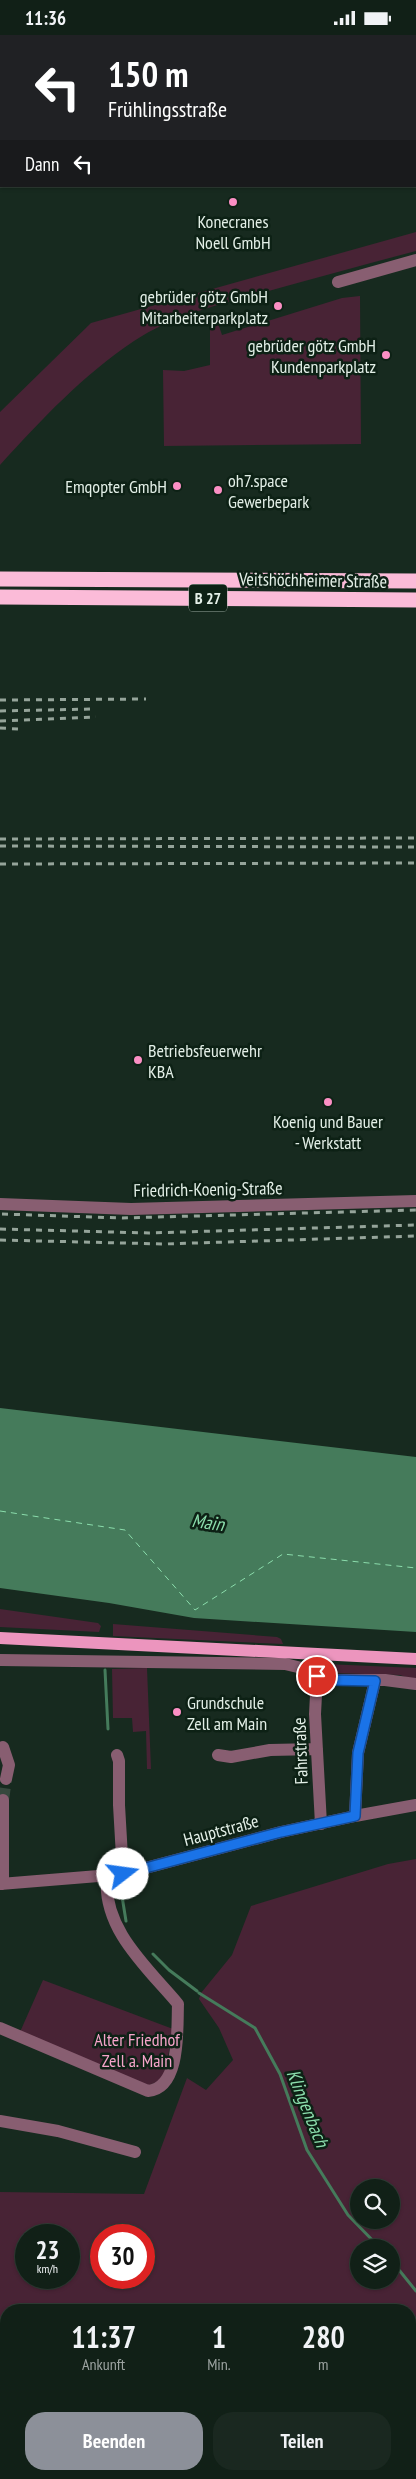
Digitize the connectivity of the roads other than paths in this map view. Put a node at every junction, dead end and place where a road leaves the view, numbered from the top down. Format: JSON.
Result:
{"nodes":[{"id":1,"x":416,"y":260,"type":"edge"},
{"id":2,"x":338,"y":282,"type":"dead end"},
{"id":3,"x":0,"y":579,"type":"edge"},
{"id":4,"x":416,"y":581,"type":"edge"},
{"id":5,"x":0,"y":597,"type":"edge"},
{"id":6,"x":416,"y":600,"type":"edge"},
{"id":7,"x":416,"y":1201,"type":"edge"},
{"id":8,"x":0,"y":1204,"type":"edge"},
{"id":9,"x":0,"y":1638,"type":"edge"},
{"id":10,"x":416,"y":1659,"type":"edge"},
{"id":11,"x":0,"y":1660,"type":"edge"},
{"id":12,"x":317,"y":1676,"type":"junction"},
{"id":13,"x":375,"y":1681,"type":"junction"},
{"id":14,"x":416,"y":1684,"type":"edge"},
{"id":15,"x":3,"y":1747,"type":"dead end"},
{"id":16,"x":317,"y":1749,"type":"junction"},
{"id":17,"x":117,"y":1755,"type":"dead end"},
{"id":18,"x":218,"y":1755,"type":"dead end"},
{"id":19,"x":6,"y":1779,"type":"tunnel mouth"},
{"id":20,"x":3,"y":1800,"type":"dead end"},
{"id":21,"x":416,"y":1805,"type":"edge"},
{"id":22,"x":355,"y":1816,"type":"junction"},
{"id":23,"x":321,"y":1824,"type":"junction"},
{"id":24,"x":123,"y":1874,"type":"junction"},
{"id":25,"x":107,"y":1876,"type":"junction"},
{"id":26,"x":2,"y":1884,"type":"edge"},
{"id":27,"x":0,"y":2028,"type":"edge"},
{"id":28,"x":0,"y":2121,"type":"edge"},
{"id":29,"x":135,"y":2151,"type":"dead end"}],
"edges":[{"from":1,"to":2,"type":"street"},
{"from":3,"to":4,"type":"highway","name":"Veitshöchheimer Straße","number":"B 27"},
{"from":5,"to":6,"type":"highway","name":"Veitshöchheimer Straße","number":"B 27"},
{"from":7,"to":8,"type":"street","name":"Friedrich-Koenig-Straße"},
{"from":9,"to":10,"type":"main road"},
{"from":11,"to":12,"type":"street"},
{"from":12,"to":13,"type":"street"},
{"from":12,"to":16,"type":"street","name":"Fahrstraße"},
{"from":13,"to":14,"type":"street"},
{"from":13,"to":22,"type":"street"},
{"from":15,"to":19,"type":"street"},
{"from":16,"to":18,"type":"street"},
{"from":16,"to":23,"type":"street","name":"Fahrstraße"},
{"from":17,"to":24,"type":"street"},
{"from":20,"to":26,"type":"street"},
{"from":21,"to":22,"type":"street","name":"Hauptstraße"},
{"from":22,"to":23,"type":"street","name":"Hauptstraße"},
{"from":23,"to":24,"type":"street","name":"Hauptstraße"},
{"from":24,"to":25,"type":"street","name":"Hauptstraße"},
{"from":25,"to":26,"type":"street","name":"Hauptstraße"},
{"from":25,"to":27,"type":"street"},
{"from":28,"to":29,"type":"street"}]}
